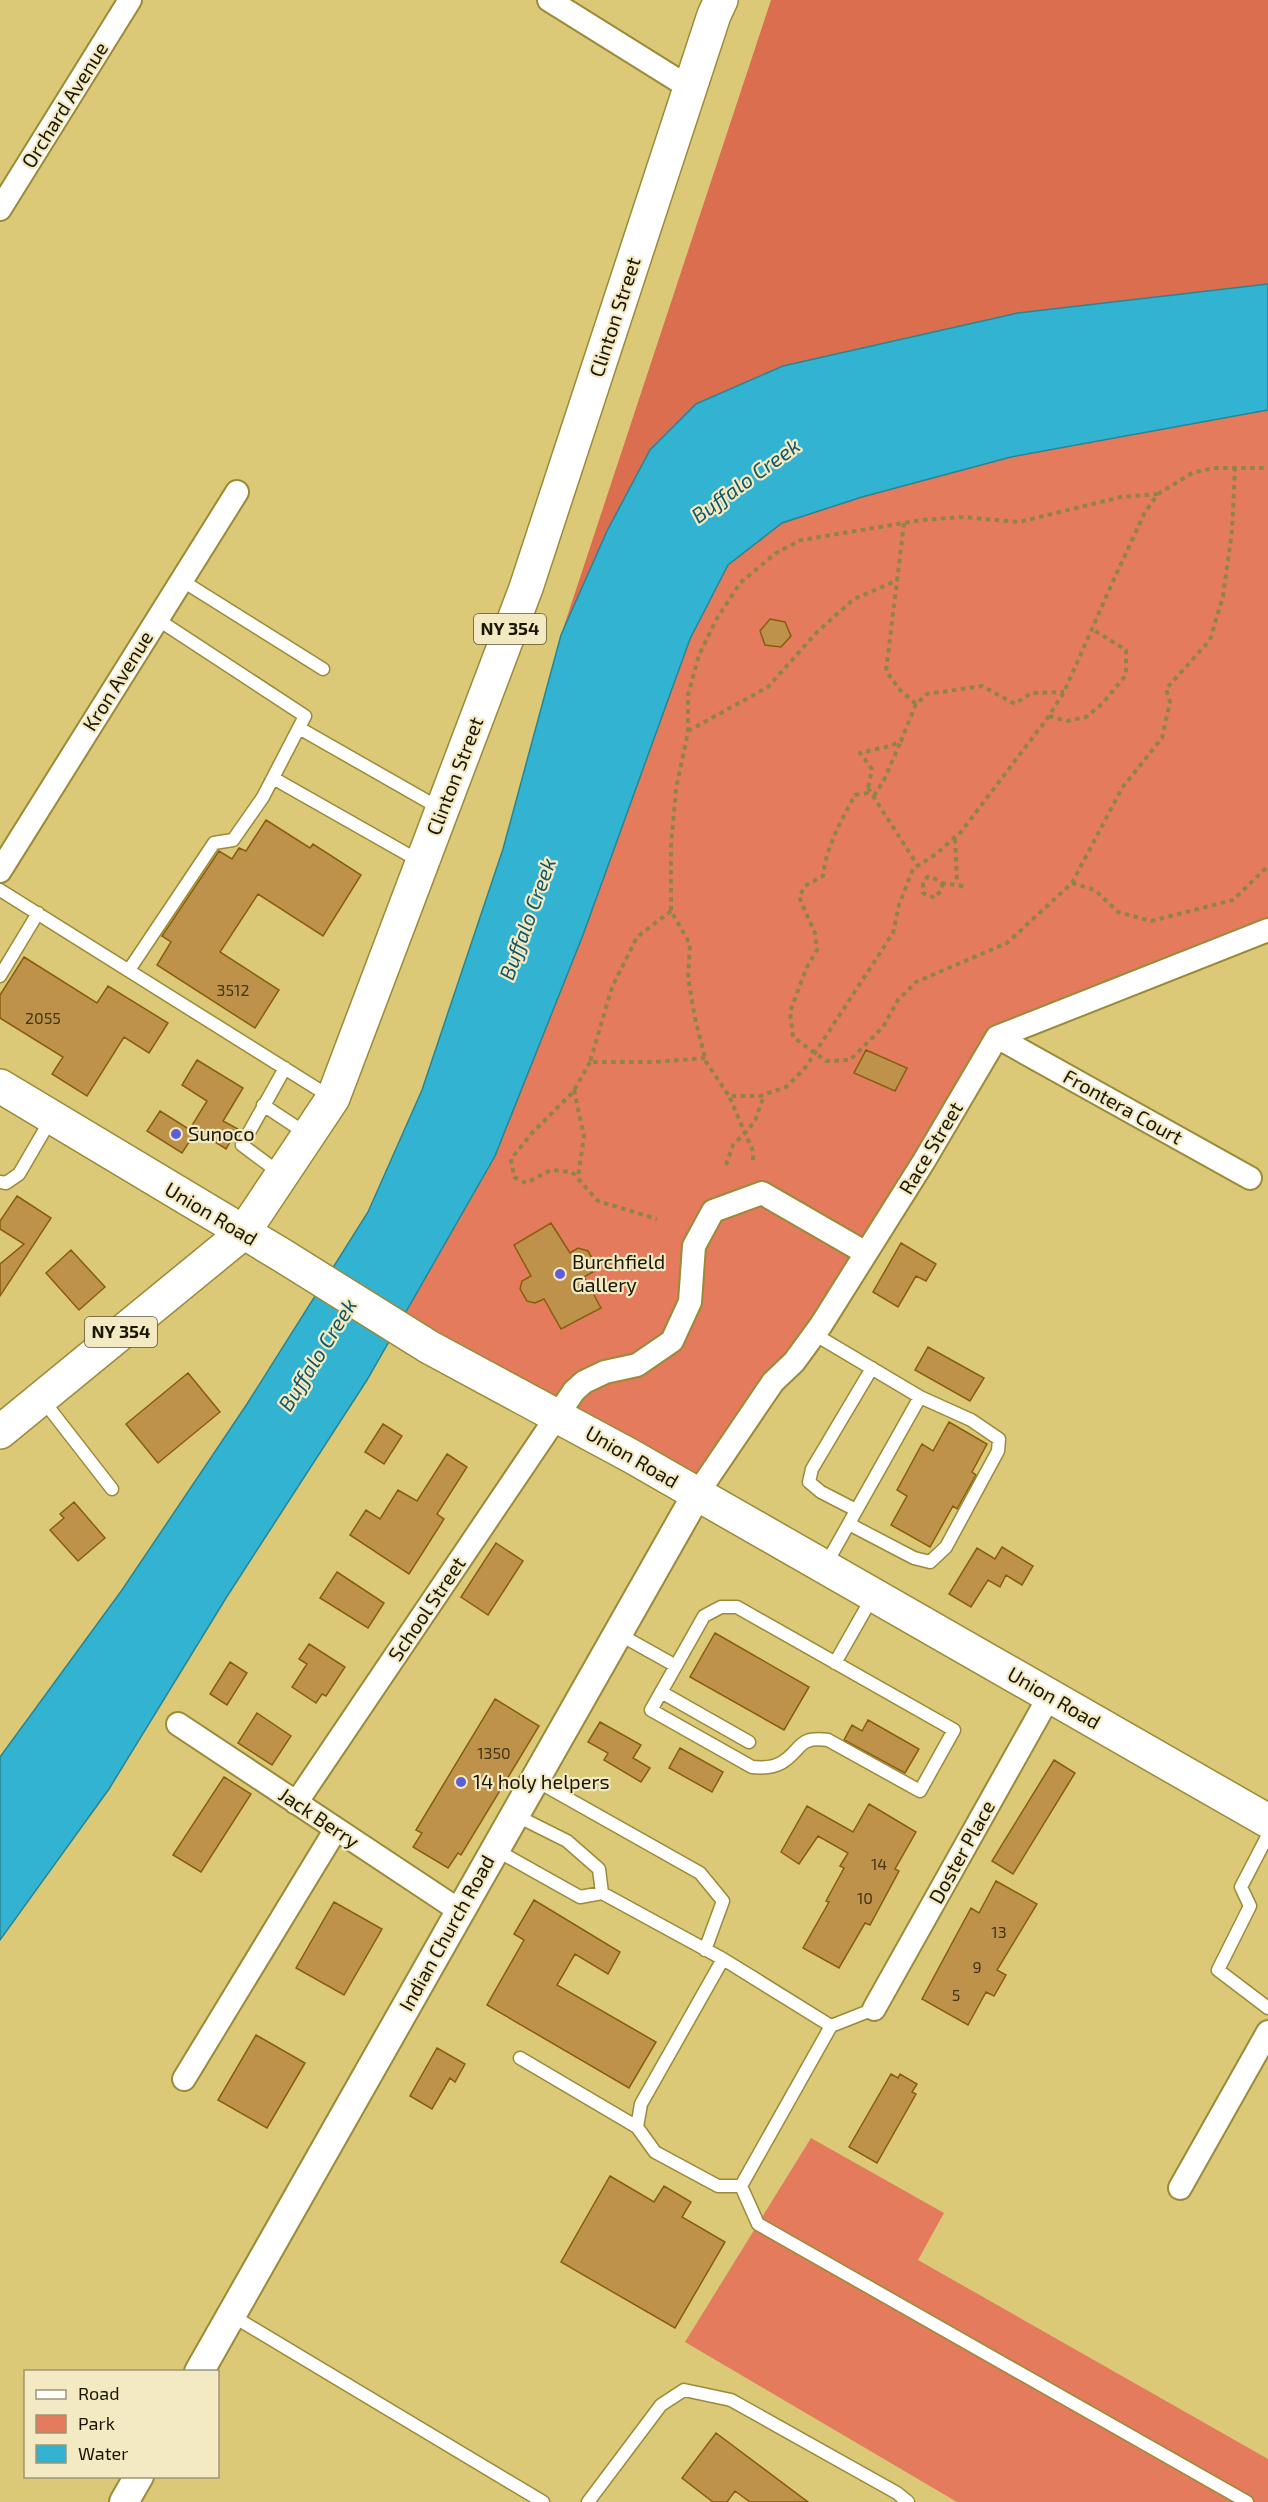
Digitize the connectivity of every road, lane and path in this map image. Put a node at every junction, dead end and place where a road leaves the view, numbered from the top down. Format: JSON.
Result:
{"nodes":[{"id":1,"x":130,"y":0,"type":"edge"},
{"id":2,"x":549,"y":0,"type":"edge"},
{"id":3,"x":721,"y":0,"type":"edge"},
{"id":4,"x":690,"y":88,"type":"junction"},
{"id":5,"x":0,"y":209,"type":"edge"},
{"id":6,"x":1235,"y":468,"type":"junction"},
{"id":7,"x":1268,"y":468,"type":"edge"},
{"id":8,"x":237,"y":492,"type":"dead end"},
{"id":9,"x":1158,"y":494,"type":"junction"},
{"id":10,"x":903,"y":523,"type":"junction"},
{"id":11,"x":182,"y":580,"type":"junction"},
{"id":12,"x":898,"y":580,"type":"junction"},
{"id":13,"x":158,"y":619,"type":"junction"},
{"id":14,"x":1092,"y":628,"type":"junction"},
{"id":15,"x":323,"y":669,"type":"dead end"},
{"id":16,"x":1064,"y":692,"type":"junction"},
{"id":17,"x":916,"y":704,"type":"junction"},
{"id":18,"x":1049,"y":716,"type":"junction"},
{"id":19,"x":299,"y":728,"type":"junction"},
{"id":20,"x":688,"y":732,"type":"junction"},
{"id":21,"x":901,"y":741,"type":"junction"},
{"id":22,"x":273,"y":778,"type":"junction"},
{"id":23,"x":868,"y":788,"type":"junction"},
{"id":24,"x":873,"y":796,"type":"junction"},
{"id":25,"x":442,"y":810,"type":"junction"},
{"id":26,"x":955,"y":838,"type":"junction"},
{"id":27,"x":422,"y":862,"type":"junction"},
{"id":28,"x":918,"y":866,"type":"junction"},
{"id":29,"x":1268,"y":866,"type":"edge"},
{"id":30,"x":0,"y":871,"type":"edge"},
{"id":31,"x":1072,"y":882,"type":"junction"},
{"id":32,"x":942,"y":883,"type":"junction"},
{"id":33,"x":957,"y":883,"type":"junction"},
{"id":34,"x":967,"y":889,"type":"dead end"},
{"id":35,"x":0,"y":890,"type":"edge"},
{"id":36,"x":671,"y":911,"type":"junction"},
{"id":37,"x":38,"y":913,"type":"junction"},
{"id":38,"x":1268,"y":930,"type":"edge"},
{"id":39,"x":129,"y":970,"type":"junction"},
{"id":40,"x":0,"y":976,"type":"edge"},
{"id":41,"x":997,"y":1037,"type":"junction"},
{"id":42,"x":816,"y":1053,"type":"junction"},
{"id":43,"x":705,"y":1058,"type":"junction"},
{"id":44,"x":590,"y":1062,"type":"junction"},
{"id":45,"x":285,"y":1068,"type":"junction"},
{"id":46,"x":0,"y":1086,"type":"edge"},
{"id":47,"x":574,"y":1090,"type":"junction"},
{"id":48,"x":765,"y":1095,"type":"junction"},
{"id":49,"x":729,"y":1096,"type":"junction"},
{"id":50,"x":333,"y":1098,"type":"junction"},
{"id":51,"x":263,"y":1105,"type":"junction"},
{"id":52,"x":52,"y":1118,"type":"junction"},
{"id":53,"x":746,"y":1133,"type":"junction"},
{"id":54,"x":309,"y":1135,"type":"junction"},
{"id":55,"x":753,"y":1160,"type":"dead end"},
{"id":56,"x":726,"y":1165,"type":"dead end"},
{"id":57,"x":282,"y":1175,"type":"junction"},
{"id":58,"x":577,"y":1178,"type":"junction"},
{"id":59,"x":1250,"y":1178,"type":"dead end"},
{"id":60,"x":0,"y":1182,"type":"edge"},
{"id":61,"x":657,"y":1219,"type":"dead end"},
{"id":62,"x":243,"y":1233,"type":"junction"},
{"id":63,"x":866,"y":1253,"type":"junction"},
{"id":64,"x":814,"y":1334,"type":"junction"},
{"id":65,"x":872,"y":1368,"type":"junction"},
{"id":66,"x":920,"y":1397,"type":"junction"},
{"id":67,"x":41,"y":1398,"type":"junction"},
{"id":68,"x":558,"y":1415,"type":"junction"},
{"id":69,"x":0,"y":1432,"type":"edge"},
{"id":70,"x":112,"y":1489,"type":"dead end"},
{"id":71,"x":697,"y":1494,"type":"junction"},
{"id":72,"x":856,"y":1510,"type":"junction"},
{"id":73,"x":849,"y":1524,"type":"junction"},
{"id":74,"x":824,"y":1567,"type":"junction"},
{"id":75,"x":874,"y":1595,"type":"junction"},
{"id":76,"x":617,"y":1633,"type":"junction"},
{"id":77,"x":835,"y":1663,"type":"junction"},
{"id":78,"x":676,"y":1666,"type":"junction"},
{"id":79,"x":661,"y":1692,"type":"junction"},
{"id":80,"x":1050,"y":1695,"type":"junction"},
{"id":81,"x":178,"y":1724,"type":"dead end"},
{"id":82,"x":749,"y":1742,"type":"dead end"},
{"id":83,"x":534,"y":1779,"type":"junction"},
{"id":84,"x":296,"y":1803,"type":"junction"},
{"id":85,"x":514,"y":1814,"type":"junction"},
{"id":86,"x":1268,"y":1821,"type":"edge"},
{"id":87,"x":336,"y":1829,"type":"junction"},
{"id":88,"x":1268,"y":1835,"type":"edge"},
{"id":89,"x":495,"y":1849,"type":"junction"},
{"id":90,"x":602,"y":1893,"type":"junction"},
{"id":91,"x":460,"y":1911,"type":"junction"},
{"id":92,"x":705,"y":1950,"type":"junction"},
{"id":93,"x":723,"y":1959,"type":"junction"},
{"id":94,"x":1268,"y":2008,"type":"edge"},
{"id":95,"x":874,"y":2009,"type":"joint"},
{"id":96,"x":831,"y":2026,"type":"junction"},
{"id":97,"x":1268,"y":2032,"type":"edge"},
{"id":98,"x":520,"y":2058,"type":"dead end"},
{"id":99,"x":184,"y":2079,"type":"dead end"},
{"id":100,"x":637,"y":2127,"type":"junction"},
{"id":101,"x":741,"y":2186,"type":"junction"},
{"id":102,"x":1180,"y":2188,"type":"dead end"},
{"id":103,"x":231,"y":2315,"type":"junction"},
{"id":104,"x":200,"y":2370,"type":"edge"},
{"id":105,"x":138,"y":2478,"type":"edge"},
{"id":106,"x":124,"y":2502,"type":"edge"},
{"id":107,"x":543,"y":2502,"type":"edge"},
{"id":108,"x":588,"y":2502,"type":"edge"},
{"id":109,"x":908,"y":2502,"type":"edge"},
{"id":110,"x":1247,"y":2502,"type":"edge"}],
"edges":[{"from":1,"to":5,"type":"street","name":"Orchard Avenue"},
{"from":2,"to":4,"type":"street"},
{"from":3,"to":4,"type":"main road","name":"Clinton Street","number":"NY 354"},
{"from":4,"to":25,"type":"main road","name":"Clinton Street","number":"NY 354"},
{"from":6,"to":7,"type":"path"},
{"from":6,"to":9,"type":"path"},
{"from":6,"to":31,"type":"path"},
{"from":8,"to":11,"type":"street","name":"Kron Avenue"},
{"from":9,"to":10,"type":"path"},
{"from":9,"to":14,"type":"path"},
{"from":10,"to":12,"type":"path"},
{"from":10,"to":20,"type":"path"},
{"from":11,"to":13,"type":"street","name":"Kron Avenue"},
{"from":11,"to":15,"type":"lane"},
{"from":12,"to":17,"type":"path"},
{"from":12,"to":20,"type":"path"},
{"from":13,"to":19,"type":"lane"},
{"from":13,"to":30,"type":"street","name":"Kron Avenue"},
{"from":14,"to":16,"type":"path"},
{"from":14,"to":18,"type":"path"},
{"from":16,"to":17,"type":"path"},
{"from":16,"to":18,"type":"path"},
{"from":17,"to":21,"type":"path"},
{"from":18,"to":26,"type":"path"},
{"from":19,"to":22,"type":"lane"},
{"from":19,"to":25,"type":"lane"},
{"from":20,"to":36,"type":"path"},
{"from":21,"to":23,"type":"path"},
{"from":21,"to":24,"type":"path"},
{"from":22,"to":27,"type":"lane"},
{"from":22,"to":39,"type":"lane"},
{"from":23,"to":24,"type":"path"},
{"from":23,"to":42,"type":"path"},
{"from":24,"to":28,"type":"path"},
{"from":25,"to":27,"type":"main road","name":"Clinton Street","number":"NY 354"},
{"from":26,"to":28,"type":"path"},
{"from":26,"to":33,"type":"path"},
{"from":27,"to":50,"type":"main road","name":"Clinton Street","number":"NY 354"},
{"from":28,"to":42,"type":"path"},
{"from":29,"to":31,"type":"path"},
{"from":31,"to":42,"type":"path"},
{"from":32,"to":32,"type":"path"},
{"from":32,"to":33,"type":"path"},
{"from":33,"to":34,"type":"path"},
{"from":35,"to":37,"type":"lane"},
{"from":36,"to":43,"type":"path"},
{"from":36,"to":44,"type":"path"},
{"from":37,"to":39,"type":"lane"},
{"from":37,"to":40,"type":"lane"},
{"from":38,"to":41,"type":"street"},
{"from":39,"to":45,"type":"lane"},
{"from":41,"to":59,"type":"street","name":"Frontera Court"},
{"from":41,"to":63,"type":"street","name":"Race Street"},
{"from":42,"to":48,"type":"path"},
{"from":43,"to":44,"type":"path"},
{"from":43,"to":49,"type":"path"},
{"from":44,"to":47,"type":"path"},
{"from":45,"to":50,"type":"lane"},
{"from":45,"to":51,"type":"lane"},
{"from":46,"to":52,"type":"main road","name":"Union Road"},
{"from":47,"to":58,"type":"path"},
{"from":47,"to":58,"type":"path"},
{"from":48,"to":49,"type":"path"},
{"from":48,"to":53,"type":"path"},
{"from":49,"to":53,"type":"path"},
{"from":50,"to":54,"type":"main road","name":"Clinton Street","number":"NY 354"},
{"from":51,"to":54,"type":"lane"},
{"from":51,"to":57,"type":"lane"},
{"from":52,"to":60,"type":"lane"},
{"from":52,"to":62,"type":"main road","name":"Union Road"},
{"from":53,"to":55,"type":"path"},
{"from":53,"to":56,"type":"path"},
{"from":54,"to":57,"type":"main road","name":"Clinton Street","number":"NY 354"},
{"from":57,"to":62,"type":"main road","name":"Clinton Street","number":"NY 354"},
{"from":58,"to":61,"type":"path"},
{"from":62,"to":67,"type":"main road","name":"Clinton Street","number":"NY 354"},
{"from":62,"to":68,"type":"main road","name":"Union Road"},
{"from":63,"to":64,"type":"street","name":"Race Street"},
{"from":63,"to":68,"type":"street","name":"School Street"},
{"from":64,"to":65,"type":"lane"},
{"from":64,"to":71,"type":"street","name":"Race Street"},
{"from":65,"to":66,"type":"lane"},
{"from":65,"to":72,"type":"lane"},
{"from":66,"to":72,"type":"lane"},
{"from":66,"to":73,"type":"lane"},
{"from":67,"to":69,"type":"main road","name":"Clinton Street","number":"NY 354"},
{"from":67,"to":70,"type":"lane"},
{"from":68,"to":71,"type":"main road","name":"Union Road"},
{"from":68,"to":84,"type":"street","name":"School Street"},
{"from":71,"to":74,"type":"main road","name":"Union Road"},
{"from":71,"to":76,"type":"street","name":"Indian Church Road"},
{"from":72,"to":73,"type":"lane"},
{"from":73,"to":74,"type":"lane"},
{"from":74,"to":75,"type":"main road","name":"Union Road"},
{"from":75,"to":77,"type":"lane"},
{"from":75,"to":80,"type":"main road","name":"Union Road"},
{"from":76,"to":78,"type":"lane"},
{"from":76,"to":83,"type":"street","name":"Indian Church Road"},
{"from":77,"to":78,"type":"lane"},
{"from":77,"to":79,"type":"lane"},
{"from":78,"to":79,"type":"lane"},
{"from":79,"to":82,"type":"lane"},
{"from":80,"to":86,"type":"main road","name":"Union Road"},
{"from":80,"to":95,"type":"street","name":"Doster Place"},
{"from":81,"to":84,"type":"street","name":"Jack Berry"},
{"from":83,"to":85,"type":"street","name":"Indian Church Road"},
{"from":83,"to":92,"type":"lane"},
{"from":84,"to":87,"type":"street","name":"Jack Berry"},
{"from":85,"to":89,"type":"street","name":"Indian Church Road"},
{"from":85,"to":90,"type":"lane"},
{"from":87,"to":91,"type":"street","name":"Jack Berry"},
{"from":87,"to":99,"type":"street"},
{"from":88,"to":94,"type":"lane"},
{"from":89,"to":90,"type":"lane"},
{"from":89,"to":91,"type":"street","name":"Indian Church Road"},
{"from":90,"to":92,"type":"lane"},
{"from":91,"to":103,"type":"street","name":"Indian Church Road"},
{"from":92,"to":93,"type":"lane"},
{"from":93,"to":96,"type":"lane"},
{"from":93,"to":100,"type":"lane"},
{"from":95,"to":96,"type":"lane"},
{"from":96,"to":101,"type":"lane"},
{"from":97,"to":102,"type":"street"},
{"from":98,"to":100,"type":"lane"},
{"from":100,"to":101,"type":"lane"},
{"from":101,"to":110,"type":"lane"},
{"from":103,"to":104,"type":"street","name":"Indian Church Road"},
{"from":103,"to":107,"type":"lane"},
{"from":105,"to":106,"type":"street"},
{"from":108,"to":109,"type":"lane"}]}
